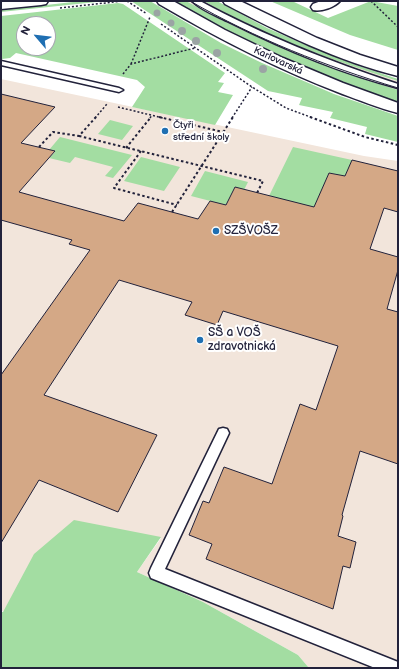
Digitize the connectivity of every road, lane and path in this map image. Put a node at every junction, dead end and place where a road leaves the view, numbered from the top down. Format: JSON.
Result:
{"nodes":[{"id":1,"x":41,"y":1,"type":"edge"},
{"id":2,"x":127,"y":1,"type":"edge"},
{"id":3,"x":164,"y":1,"type":"edge"},
{"id":4,"x":195,"y":1,"type":"edge"},
{"id":5,"x":230,"y":1,"type":"edge"},
{"id":6,"x":333,"y":1,"type":"edge"},
{"id":7,"x":371,"y":1,"type":"edge"},
{"id":8,"x":1,"y":5,"type":"edge"},
{"id":9,"x":318,"y":7,"type":"dead end"},
{"id":10,"x":157,"y":22,"type":"dead end"},
{"id":11,"x":398,"y":27,"type":"edge"},
{"id":12,"x":196,"y":48,"type":"junction"},
{"id":13,"x":1,"y":63,"type":"edge"},
{"id":14,"x":131,"y":64,"type":"junction"},
{"id":15,"x":398,"y":72,"type":"edge"},
{"id":16,"x":398,"y":86,"type":"edge"},
{"id":17,"x":252,"y":87,"type":"junction"},
{"id":18,"x":111,"y":88,"type":"junction"},
{"id":19,"x":119,"y":90,"type":"joint"},
{"id":20,"x":114,"y":106,"type":"dead end"},
{"id":21,"x":398,"y":108,"type":"edge"},
{"id":22,"x":152,"y":115,"type":"junction"},
{"id":23,"x":223,"y":132,"type":"junction"},
{"id":24,"x":80,"y":136,"type":"junction"},
{"id":25,"x":398,"y":145,"type":"edge"},
{"id":26,"x":39,"y":147,"type":"dead end"},
{"id":27,"x":126,"y":148,"type":"junction"},
{"id":28,"x":141,"y":151,"type":"junction"},
{"id":29,"x":201,"y":166,"type":"junction"},
{"id":30,"x":257,"y":193,"type":"dead end"},
{"id":31,"x":177,"y":205,"type":"junction"},
{"id":32,"x":172,"y":212,"type":"dead end"},
{"id":33,"x":223,"y":433,"type":"dead end"},
{"id":34,"x":394,"y":668,"type":"edge"}],
"edges":[{"from":1,"to":8,"type":"main road"},
{"from":2,"to":14,"type":"path"},
{"from":3,"to":21,"type":"main road","name":"Karlovarská"},
{"from":4,"to":16,"type":"lane","name":"Karlovarská"},
{"from":5,"to":15,"type":"main road"},
{"from":6,"to":9,"type":"main road"},
{"from":7,"to":11,"type":"path"},
{"from":10,"to":12,"type":"path"},
{"from":12,"to":14,"type":"path"},
{"from":12,"to":17,"type":"path"},
{"from":13,"to":18,"type":"lane"},
{"from":14,"to":18,"type":"path"},
{"from":17,"to":23,"type":"path"},
{"from":17,"to":25,"type":"path"},
{"from":18,"to":19,"type":"lane"},
{"from":19,"to":24,"type":"path"},
{"from":20,"to":22,"type":"path"},
{"from":22,"to":23,"type":"path"},
{"from":22,"to":27,"type":"path"},
{"from":23,"to":29,"type":"path"},
{"from":24,"to":26,"type":"path"},
{"from":24,"to":27,"type":"path"},
{"from":27,"to":28,"type":"path"},
{"from":28,"to":29,"type":"path"},
{"from":28,"to":31,"type":"path"},
{"from":29,"to":30,"type":"path"},
{"from":29,"to":31,"type":"path"},
{"from":31,"to":32,"type":"path"},
{"from":33,"to":34,"type":"lane"}]}
